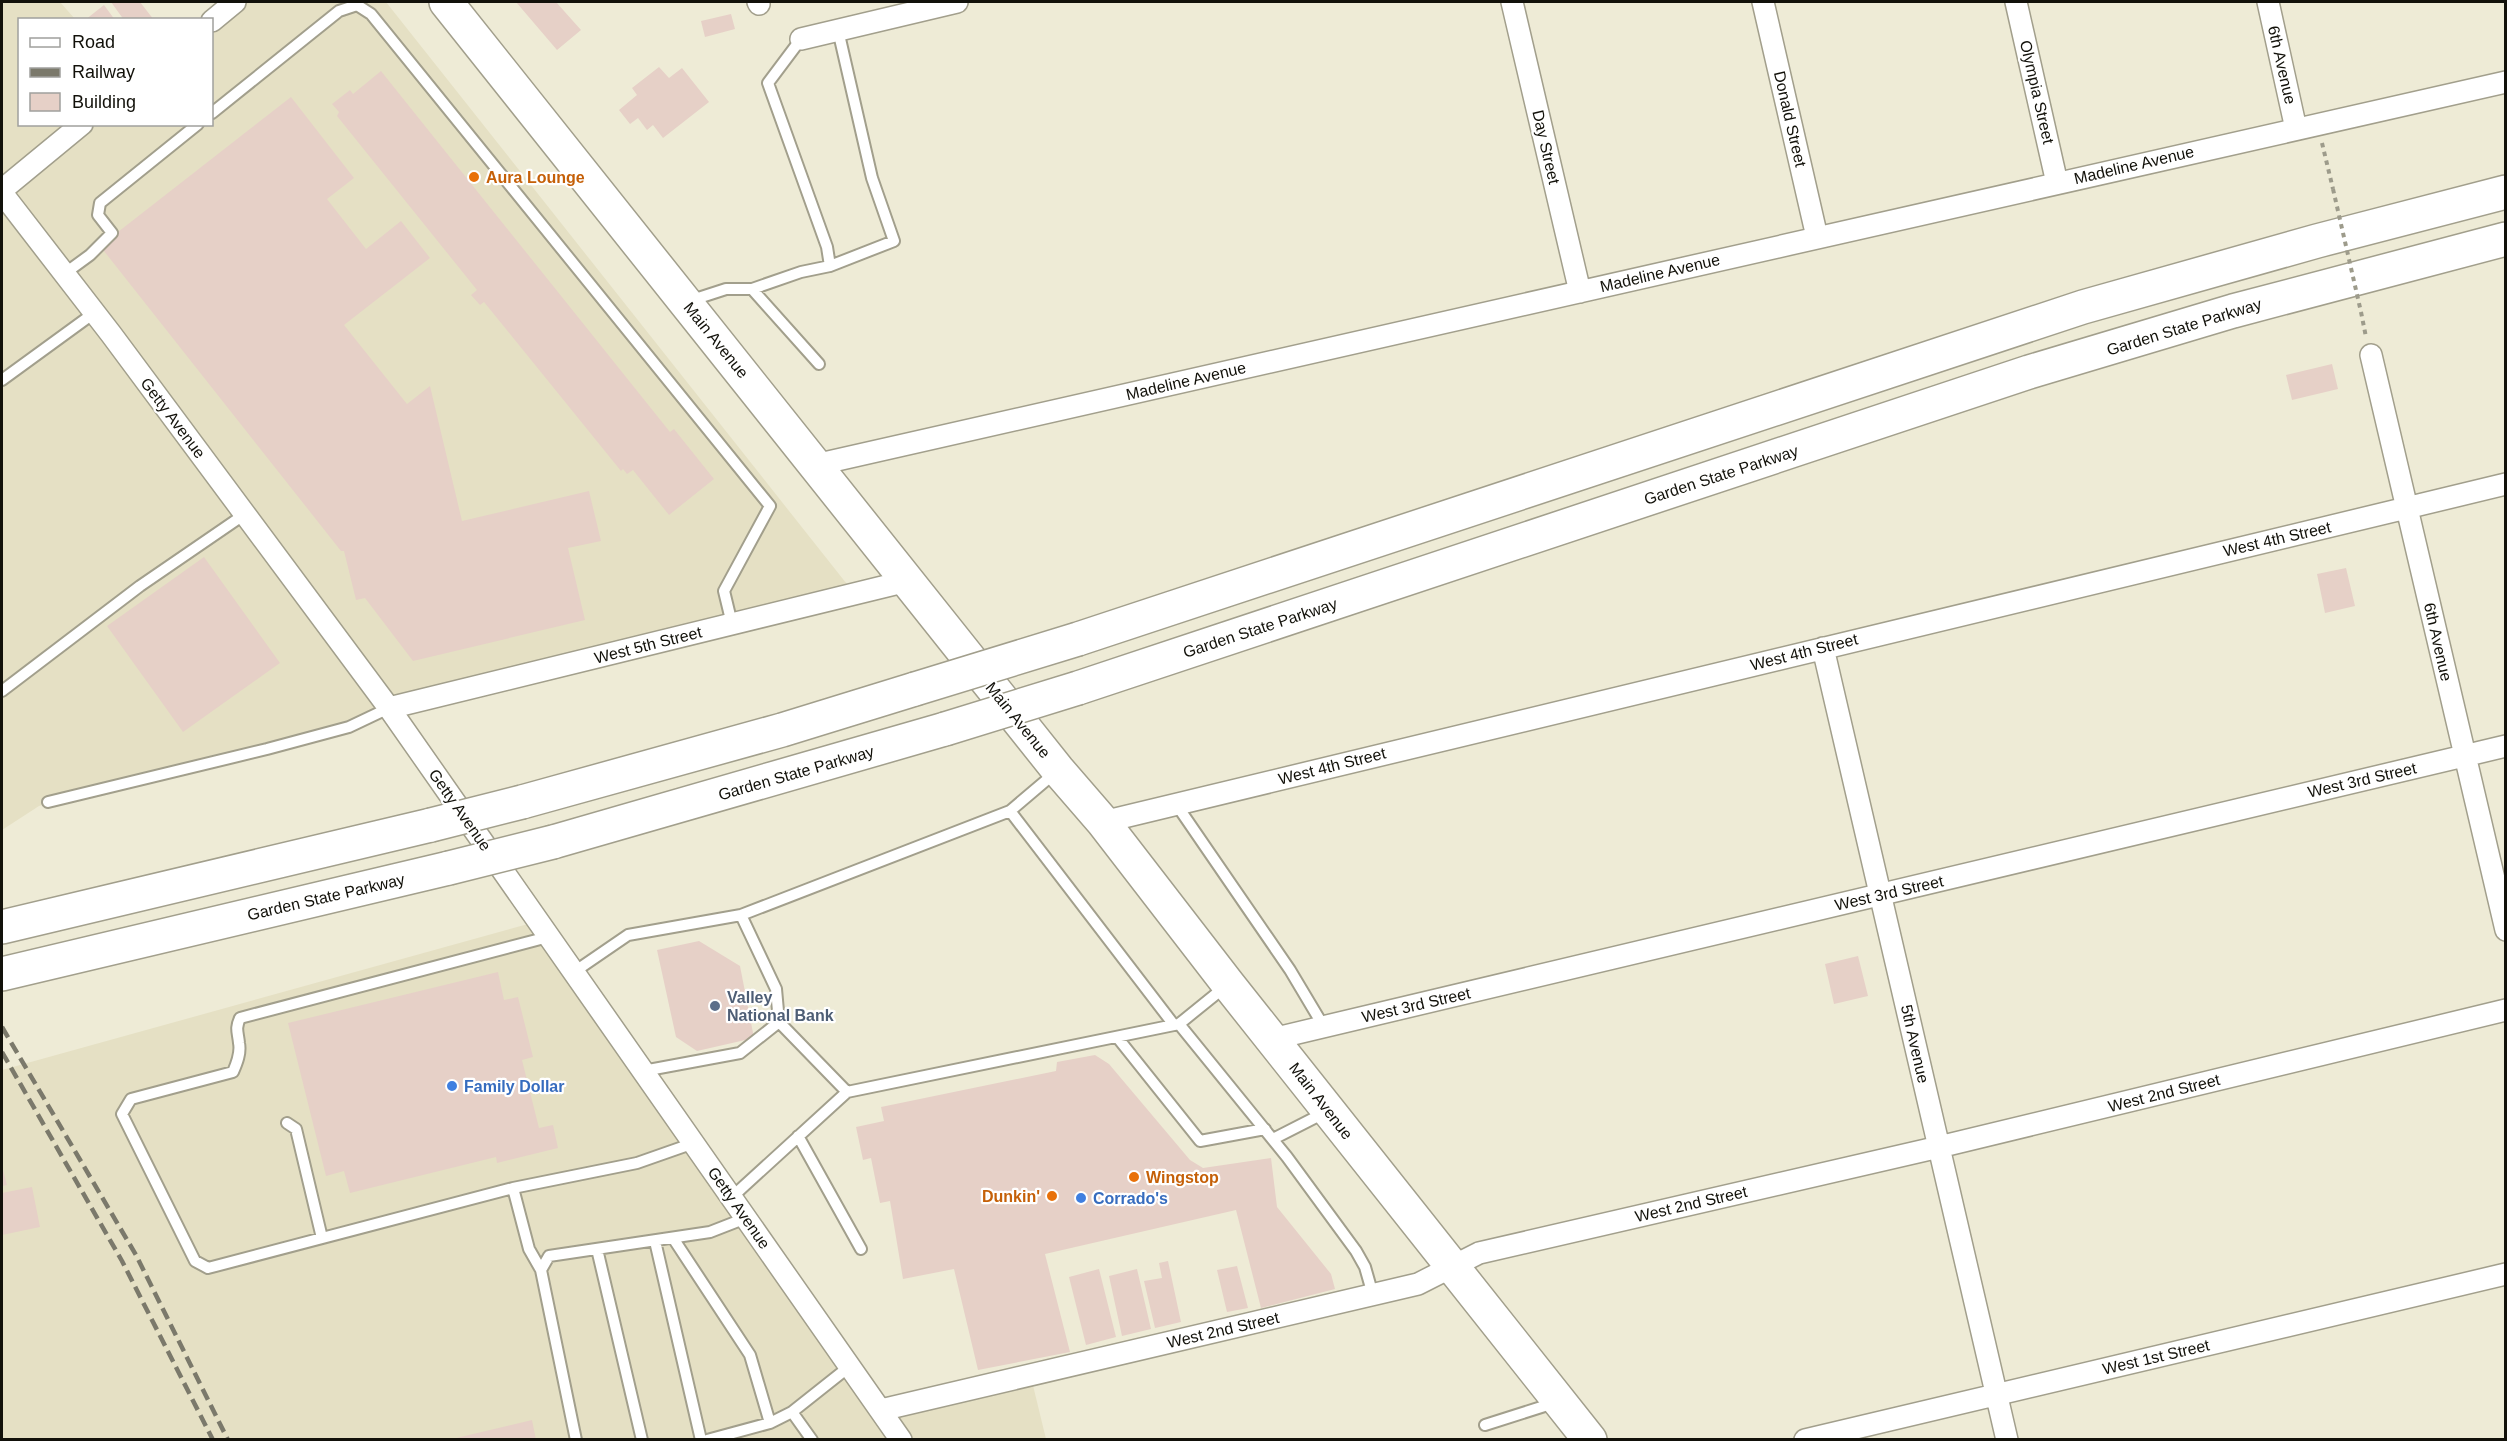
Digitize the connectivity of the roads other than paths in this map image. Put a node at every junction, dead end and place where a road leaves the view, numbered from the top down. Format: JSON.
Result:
{"nodes":[{"id":1,"x":235,"y":2,"type":"edge"},
{"id":2,"x":446,"y":2,"type":"edge"},
{"id":3,"x":957,"y":2,"type":"edge"},
{"id":4,"x":1512,"y":2,"type":"edge"},
{"id":5,"x":1763,"y":2,"type":"edge"},
{"id":6,"x":2016,"y":2,"type":"edge"},
{"id":7,"x":2268,"y":2,"type":"edge"},
{"id":8,"x":213,"y":20,"type":"edge"},
{"id":9,"x":838,"y":30,"type":"junction"},
{"id":10,"x":801,"y":39,"type":"joint"},
{"id":11,"x":2505,"y":82,"type":"edge"},
{"id":12,"x":213,"y":112,"type":"edge"},
{"id":13,"x":80,"y":126,"type":"edge"},
{"id":14,"x":196,"y":126,"type":"edge"},
{"id":15,"x":2296,"y":129,"type":"junction"},
{"id":16,"x":2057,"y":183,"type":"junction"},
{"id":17,"x":2,"y":191,"type":"edge"},
{"id":18,"x":2505,"y":192,"type":"edge"},
{"id":19,"x":1817,"y":237,"type":"junction"},
{"id":20,"x":2505,"y":239,"type":"edge"},
{"id":21,"x":830,"y":266,"type":"junction"},
{"id":22,"x":64,"y":274,"type":"junction"},
{"id":23,"x":752,"y":289,"type":"junction"},
{"id":24,"x":1580,"y":292,"type":"junction"},
{"id":25,"x":685,"y":302,"type":"junction"},
{"id":26,"x":94,"y":313,"type":"junction"},
{"id":27,"x":2371,"y":355,"type":"dead end"},
{"id":28,"x":819,"y":364,"type":"dead end"},
{"id":29,"x":2,"y":380,"type":"edge"},
{"id":30,"x":815,"y":465,"type":"junction"},
{"id":31,"x":2505,"y":484,"type":"edge"},
{"id":32,"x":2407,"y":508,"type":"junction"},
{"id":33,"x":245,"y":514,"type":"junction"},
{"id":34,"x":908,"y":581,"type":"junction"},
{"id":35,"x":732,"y":624,"type":"junction"},
{"id":36,"x":1823,"y":648,"type":"junction"},
{"id":37,"x":2,"y":691,"type":"edge"},
{"id":38,"x":388,"y":708,"type":"junction"},
{"id":39,"x":2505,"y":746,"type":"edge"},
{"id":40,"x":2464,"y":755,"type":"junction"},
{"id":41,"x":1058,"y":770,"type":"junction"},
{"id":42,"x":48,"y":802,"type":"dead end"},
{"id":43,"x":1176,"y":804,"type":"junction"},
{"id":44,"x":1010,"y":811,"type":"junction"},
{"id":45,"x":1103,"y":822,"type":"junction"},
{"id":46,"x":1881,"y":896,"type":"junction"},
{"id":47,"x":741,"y":915,"type":"junction"},
{"id":48,"x":3,"y":926,"type":"edge"},
{"id":49,"x":2505,"y":930,"type":"edge"},
{"id":50,"x":548,"y":937,"type":"junction"},
{"id":51,"x":574,"y":972,"type":"junction"},
{"id":52,"x":2,"y":974,"type":"edge"},
{"id":53,"x":1228,"y":984,"type":"junction"},
{"id":54,"x":2505,"y":1010,"type":"edge"},
{"id":55,"x":779,"y":1022,"type":"junction"},
{"id":56,"x":1176,"y":1025,"type":"junction"},
{"id":57,"x":1324,"y":1027,"type":"junction"},
{"id":58,"x":1117,"y":1037,"type":"junction"},
{"id":59,"x":1272,"y":1039,"type":"junction"},
{"id":60,"x":644,"y":1071,"type":"junction"},
{"id":61,"x":847,"y":1092,"type":"junction"},
{"id":62,"x":1329,"y":1111,"type":"junction"},
{"id":63,"x":287,"y":1123,"type":"dead end"},
{"id":64,"x":1265,"y":1129,"type":"junction"},
{"id":65,"x":798,"y":1137,"type":"junction"},
{"id":66,"x":1273,"y":1139,"type":"junction"},
{"id":67,"x":693,"y":1143,"type":"junction"},
{"id":68,"x":1939,"y":1147,"type":"junction"},
{"id":69,"x":513,"y":1188,"type":"junction"},
{"id":70,"x":732,"y":1197,"type":"junction"},
{"id":71,"x":746,"y":1218,"type":"junction"},
{"id":72,"x":322,"y":1238,"type":"junction"},
{"id":73,"x":673,"y":1238,"type":"junction"},
{"id":74,"x":655,"y":1241,"type":"junction"},
{"id":75,"x":597,"y":1249,"type":"junction"},
{"id":76,"x":861,"y":1249,"type":"dead end"},
{"id":77,"x":1452,"y":1266,"type":"junction"},
{"id":78,"x":541,"y":1270,"type":"junction"},
{"id":79,"x":2505,"y":1274,"type":"edge"},
{"id":80,"x":1372,"y":1295,"type":"junction"},
{"id":81,"x":850,"y":1366,"type":"junction"},
{"id":82,"x":1996,"y":1395,"type":"junction"},
{"id":83,"x":1560,"y":1401,"type":"junction"},
{"id":84,"x":881,"y":1410,"type":"junction"},
{"id":85,"x":792,"y":1412,"type":"junction"},
{"id":86,"x":770,"y":1423,"type":"junction"},
{"id":87,"x":1485,"y":1425,"type":"dead end"},
{"id":88,"x":576,"y":1440,"type":"edge"},
{"id":89,"x":642,"y":1440,"type":"edge"},
{"id":90,"x":701,"y":1440,"type":"edge"},
{"id":91,"x":707,"y":1440,"type":"edge"},
{"id":92,"x":812,"y":1440,"type":"edge"},
{"id":93,"x":901,"y":1440,"type":"edge"},
{"id":94,"x":1590,"y":1440,"type":"edge"},
{"id":95,"x":1806,"y":1440,"type":"edge"},
{"id":96,"x":2007,"y":1440,"type":"edge"}],
"edges":[{"from":1,"to":8,"type":"street"},
{"from":2,"to":25,"type":"main road","name":"Main Avenue"},
{"from":3,"to":9,"type":"street"},
{"from":4,"to":24,"type":"street","name":"Day Street"},
{"from":5,"to":19,"type":"street","name":"Donald Street"},
{"from":6,"to":16,"type":"street","name":"Olympia Street"},
{"from":7,"to":15,"type":"street","name":"6th Avenue"},
{"from":9,"to":10,"type":"street"},
{"from":9,"to":21,"type":"lane"},
{"from":10,"to":21,"type":"lane"},
{"from":11,"to":15,"type":"street","name":"Madeline Avenue"},
{"from":12,"to":35,"type":"lane"},
{"from":13,"to":17,"type":"street"},
{"from":14,"to":22,"type":"lane"},
{"from":15,"to":16,"type":"street","name":"Madeline Avenue"},
{"from":16,"to":19,"type":"street","name":"Madeline Avenue"},
{"from":17,"to":22,"type":"street","name":"Getty Avenue"},
{"from":18,"to":48,"type":"main road","bridge":true},
{"from":19,"to":24,"type":"street","name":"Madeline Avenue"},
{"from":20,"to":52,"type":"main road","name":"Garden State Parkway","bridge":true},
{"from":21,"to":23,"type":"lane"},
{"from":22,"to":26,"type":"street","name":"Getty Avenue"},
{"from":23,"to":25,"type":"lane"},
{"from":23,"to":28,"type":"lane"},
{"from":24,"to":30,"type":"street","name":"Madeline Avenue"},
{"from":25,"to":30,"type":"main road","name":"Main Avenue"},
{"from":26,"to":29,"type":"lane"},
{"from":26,"to":33,"type":"street","name":"Getty Avenue"},
{"from":27,"to":32,"type":"street","name":"6th Avenue"},
{"from":30,"to":34,"type":"main road","name":"Main Avenue"},
{"from":31,"to":32,"type":"street","name":"West 4th Street"},
{"from":32,"to":36,"type":"street","name":"West 4th Street"},
{"from":32,"to":40,"type":"street","name":"6th Avenue"},
{"from":33,"to":37,"type":"lane"},
{"from":33,"to":38,"type":"street","name":"Getty Avenue"},
{"from":34,"to":35,"type":"street","name":"West 5th Street"},
{"from":34,"to":41,"type":"main road","name":"Main Avenue"},
{"from":35,"to":38,"type":"street","name":"West 5th Street"},
{"from":36,"to":43,"type":"street","name":"West 4th Street"},
{"from":36,"to":46,"type":"street","name":"5th Avenue"},
{"from":38,"to":42,"type":"lane"},
{"from":38,"to":50,"type":"street","name":"Getty Avenue"},
{"from":39,"to":40,"type":"street","name":"West 3rd Street"},
{"from":40,"to":46,"type":"street","name":"West 3rd Street"},
{"from":40,"to":49,"type":"street","name":"6th Avenue"},
{"from":41,"to":44,"type":"lane"},
{"from":41,"to":45,"type":"main road","name":"Main Avenue"},
{"from":43,"to":45,"type":"street","name":"West 4th Street"},
{"from":43,"to":57,"type":"lane"},
{"from":44,"to":47,"type":"lane"},
{"from":44,"to":56,"type":"lane"},
{"from":45,"to":53,"type":"main road","name":"Main Avenue"},
{"from":46,"to":57,"type":"street","name":"West 3rd Street"},
{"from":46,"to":68,"type":"street","name":"5th Avenue"},
{"from":47,"to":51,"type":"lane"},
{"from":47,"to":55,"type":"lane"},
{"from":50,"to":51,"type":"street","name":"Getty Avenue"},
{"from":50,"to":72,"type":"lane"},
{"from":51,"to":60,"type":"street","name":"Getty Avenue"},
{"from":53,"to":56,"type":"lane"},
{"from":53,"to":59,"type":"main road","name":"Main Avenue"},
{"from":54,"to":68,"type":"street","name":"West 2nd Street"},
{"from":55,"to":60,"type":"lane"},
{"from":55,"to":61,"type":"lane"},
{"from":56,"to":58,"type":"lane"},
{"from":56,"to":64,"type":"lane"},
{"from":57,"to":59,"type":"street","name":"West 3rd Street"},
{"from":58,"to":61,"type":"lane"},
{"from":58,"to":64,"type":"lane"},
{"from":59,"to":62,"type":"main road","name":"Main Avenue"},
{"from":60,"to":67,"type":"street","name":"Getty Avenue"},
{"from":61,"to":65,"type":"lane"},
{"from":62,"to":66,"type":"lane"},
{"from":62,"to":77,"type":"main road","name":"Main Avenue"},
{"from":63,"to":72,"type":"lane"},
{"from":64,"to":66,"type":"lane"},
{"from":65,"to":70,"type":"lane"},
{"from":65,"to":76,"type":"lane"},
{"from":66,"to":80,"type":"lane"},
{"from":67,"to":69,"type":"lane"},
{"from":67,"to":70,"type":"street","name":"Getty Avenue"},
{"from":68,"to":77,"type":"street","name":"West 2nd Street"},
{"from":68,"to":82,"type":"street","name":"5th Avenue"},
{"from":69,"to":72,"type":"lane"},
{"from":69,"to":78,"type":"lane"},
{"from":70,"to":71,"type":"street","name":"Getty Avenue"},
{"from":71,"to":73,"type":"lane"},
{"from":71,"to":81,"type":"street","name":"Getty Avenue"},
{"from":73,"to":74,"type":"lane"},
{"from":73,"to":86,"type":"lane"},
{"from":74,"to":75,"type":"lane"},
{"from":74,"to":90,"type":"lane"},
{"from":75,"to":78,"type":"lane"},
{"from":75,"to":89,"type":"lane"},
{"from":77,"to":80,"type":"street","name":"West 2nd Street"},
{"from":77,"to":83,"type":"main road","name":"Main Avenue"},
{"from":78,"to":88,"type":"lane"},
{"from":79,"to":82,"type":"street","name":"West 1st Street"},
{"from":80,"to":84,"type":"street","name":"West 2nd Street"},
{"from":81,"to":84,"type":"street","name":"Getty Avenue"},
{"from":81,"to":85,"type":"lane"},
{"from":82,"to":95,"type":"street","name":"West 1st Street"},
{"from":82,"to":96,"type":"street","name":"5th Avenue"},
{"from":83,"to":87,"type":"lane"},
{"from":83,"to":94,"type":"main road","name":"Main Avenue"},
{"from":84,"to":93,"type":"street","name":"Getty Avenue"},
{"from":85,"to":86,"type":"lane"},
{"from":85,"to":92,"type":"lane"},
{"from":86,"to":91,"type":"lane"}]}
